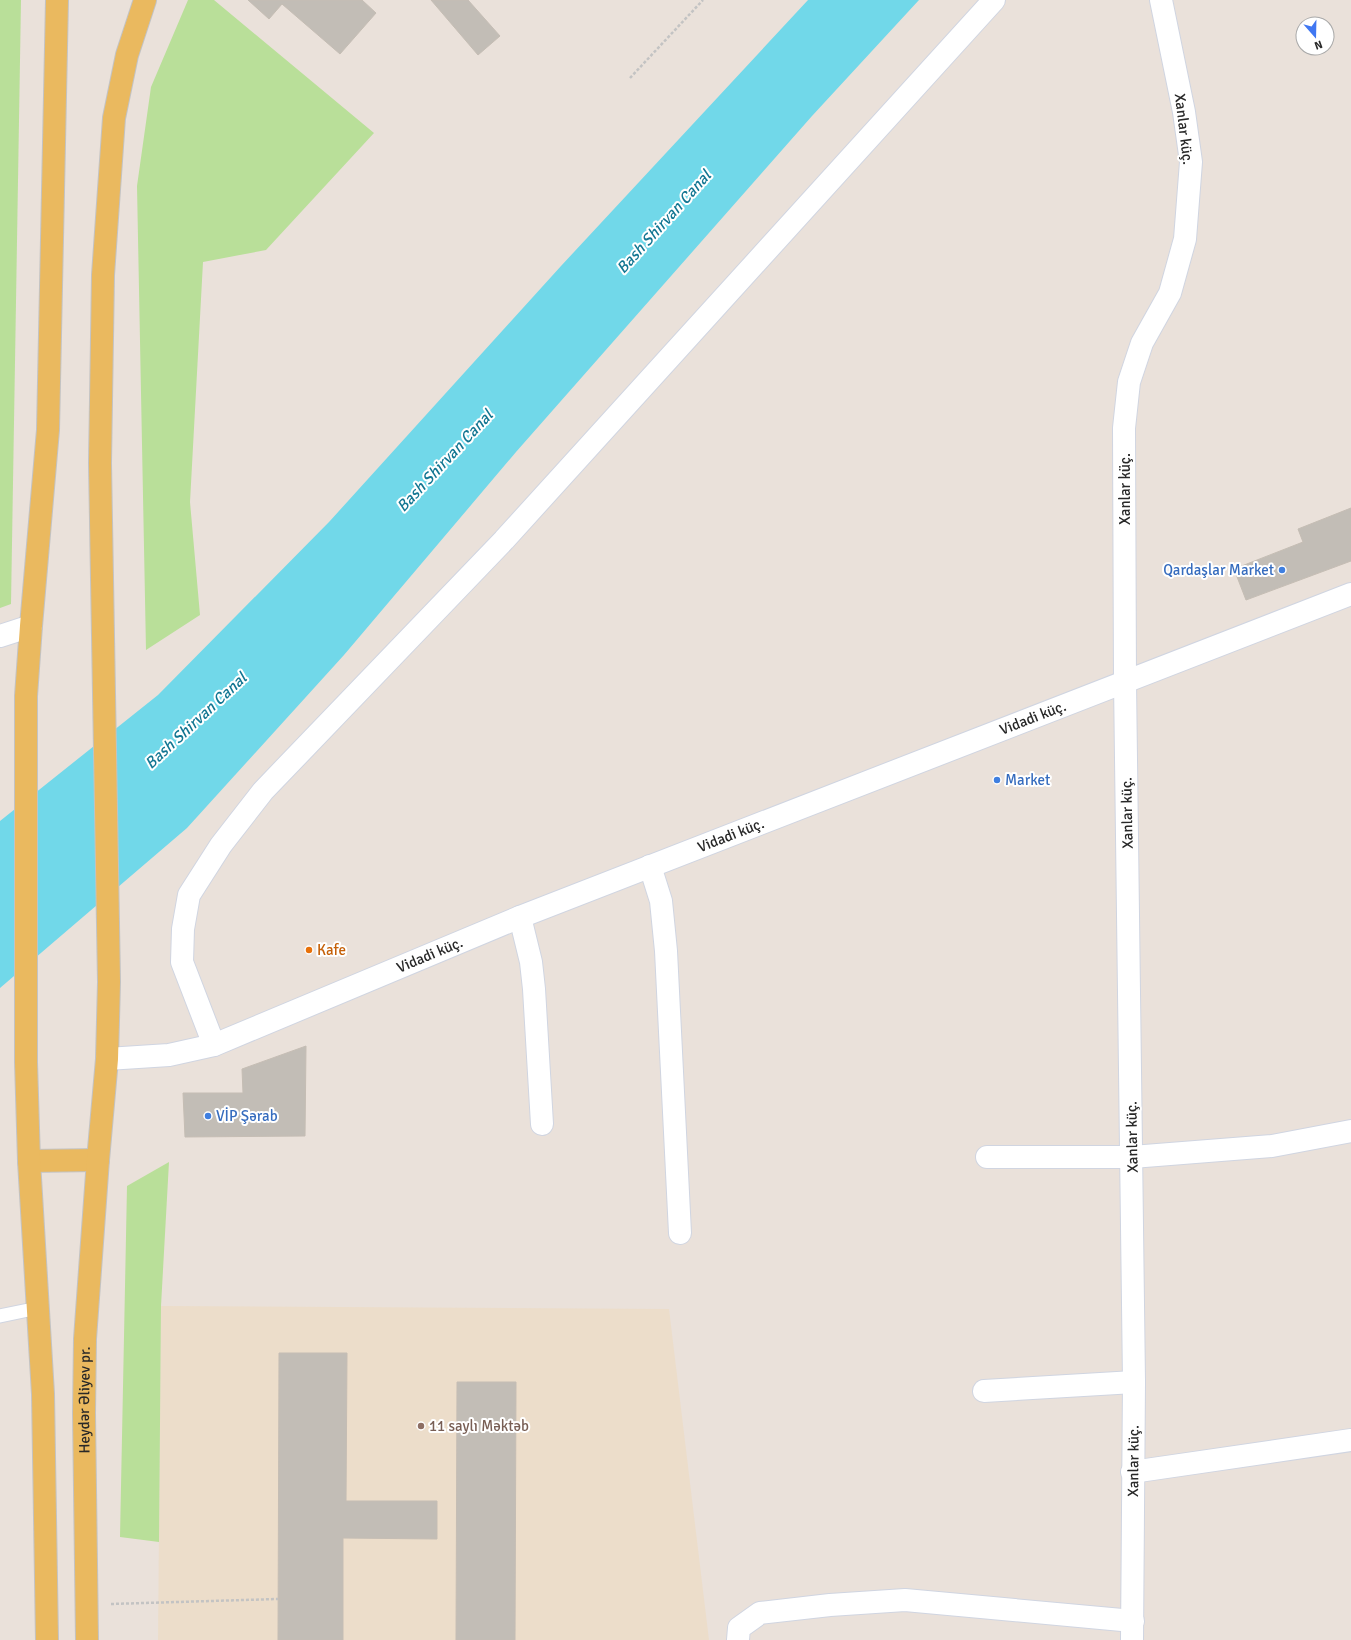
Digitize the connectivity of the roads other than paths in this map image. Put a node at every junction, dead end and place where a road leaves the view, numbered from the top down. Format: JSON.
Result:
{"nodes":[{"id":1,"x":57,"y":0,"type":"edge"},
{"id":2,"x":145,"y":0,"type":"edge"},
{"id":3,"x":994,"y":0,"type":"edge"},
{"id":4,"x":1161,"y":0,"type":"edge"},
{"id":5,"x":1351,"y":594,"type":"edge"},
{"id":6,"x":31,"y":626,"type":"junction"},
{"id":7,"x":0,"y":636,"type":"edge"},
{"id":8,"x":1126,"y":681,"type":"junction"},
{"id":9,"x":650,"y":866,"type":"junction"},
{"id":10,"x":520,"y":917,"type":"junction"},
{"id":11,"x":214,"y":1045,"type":"junction"},
{"id":12,"x":107,"y":1059,"type":"junction"},
{"id":13,"x":542,"y":1124,"type":"dead end"},
{"id":14,"x":1351,"y":1131,"type":"edge"},
{"id":15,"x":987,"y":1157,"type":"dead end"},
{"id":16,"x":1132,"y":1157,"type":"junction"},
{"id":17,"x":98,"y":1160,"type":"junction"},
{"id":18,"x":29,"y":1161,"type":"junction"},
{"id":19,"x":680,"y":1233,"type":"dead end"},
{"id":20,"x":38,"y":1308,"type":"junction"},
{"id":21,"x":0,"y":1316,"type":"edge"},
{"id":22,"x":1134,"y":1382,"type":"junction"},
{"id":23,"x":984,"y":1391,"type":"dead end"},
{"id":24,"x":1351,"y":1440,"type":"edge"},
{"id":25,"x":1132,"y":1472,"type":"junction"},
{"id":26,"x":1133,"y":1631,"type":"edge"},
{"id":27,"x":47,"y":1640,"type":"edge"},
{"id":28,"x":88,"y":1640,"type":"edge"},
{"id":29,"x":738,"y":1640,"type":"edge"}],
"edges":[{"from":1,"to":6,"type":"main road"},
{"from":2,"to":12,"type":"main road","name":"Heydər Əliyev pr."},
{"from":3,"to":11,"type":"street"},
{"from":4,"to":8,"type":"street","name":"Xanlar küç."},
{"from":5,"to":8,"type":"street","name":"Vidadi küç."},
{"from":6,"to":7,"type":"street"},
{"from":6,"to":18,"type":"main road"},
{"from":8,"to":9,"type":"street","name":"Vidadi küç."},
{"from":8,"to":16,"type":"street","name":"Xanlar küç."},
{"from":9,"to":10,"type":"street","name":"Vidadi küç."},
{"from":9,"to":19,"type":"street"},
{"from":10,"to":11,"type":"street","name":"Vidadi küç."},
{"from":10,"to":13,"type":"street"},
{"from":11,"to":12,"type":"street","name":"Vidadi küç."},
{"from":12,"to":17,"type":"main road","name":"Heydər Əliyev pr."},
{"from":14,"to":16,"type":"street"},
{"from":15,"to":16,"type":"street"},
{"from":16,"to":22,"type":"street","name":"Xanlar küç."},
{"from":17,"to":18,"type":"main road"},
{"from":17,"to":28,"type":"main road","name":"Heydər Əliyev pr."},
{"from":18,"to":20,"type":"main road"},
{"from":20,"to":21,"type":"lane"},
{"from":20,"to":27,"type":"main road"},
{"from":22,"to":23,"type":"street"},
{"from":22,"to":25,"type":"street","name":"Xanlar küç."},
{"from":24,"to":25,"type":"street"},
{"from":25,"to":26,"type":"street","name":"Xanlar küç."},
{"from":26,"to":29,"type":"street"}]}
